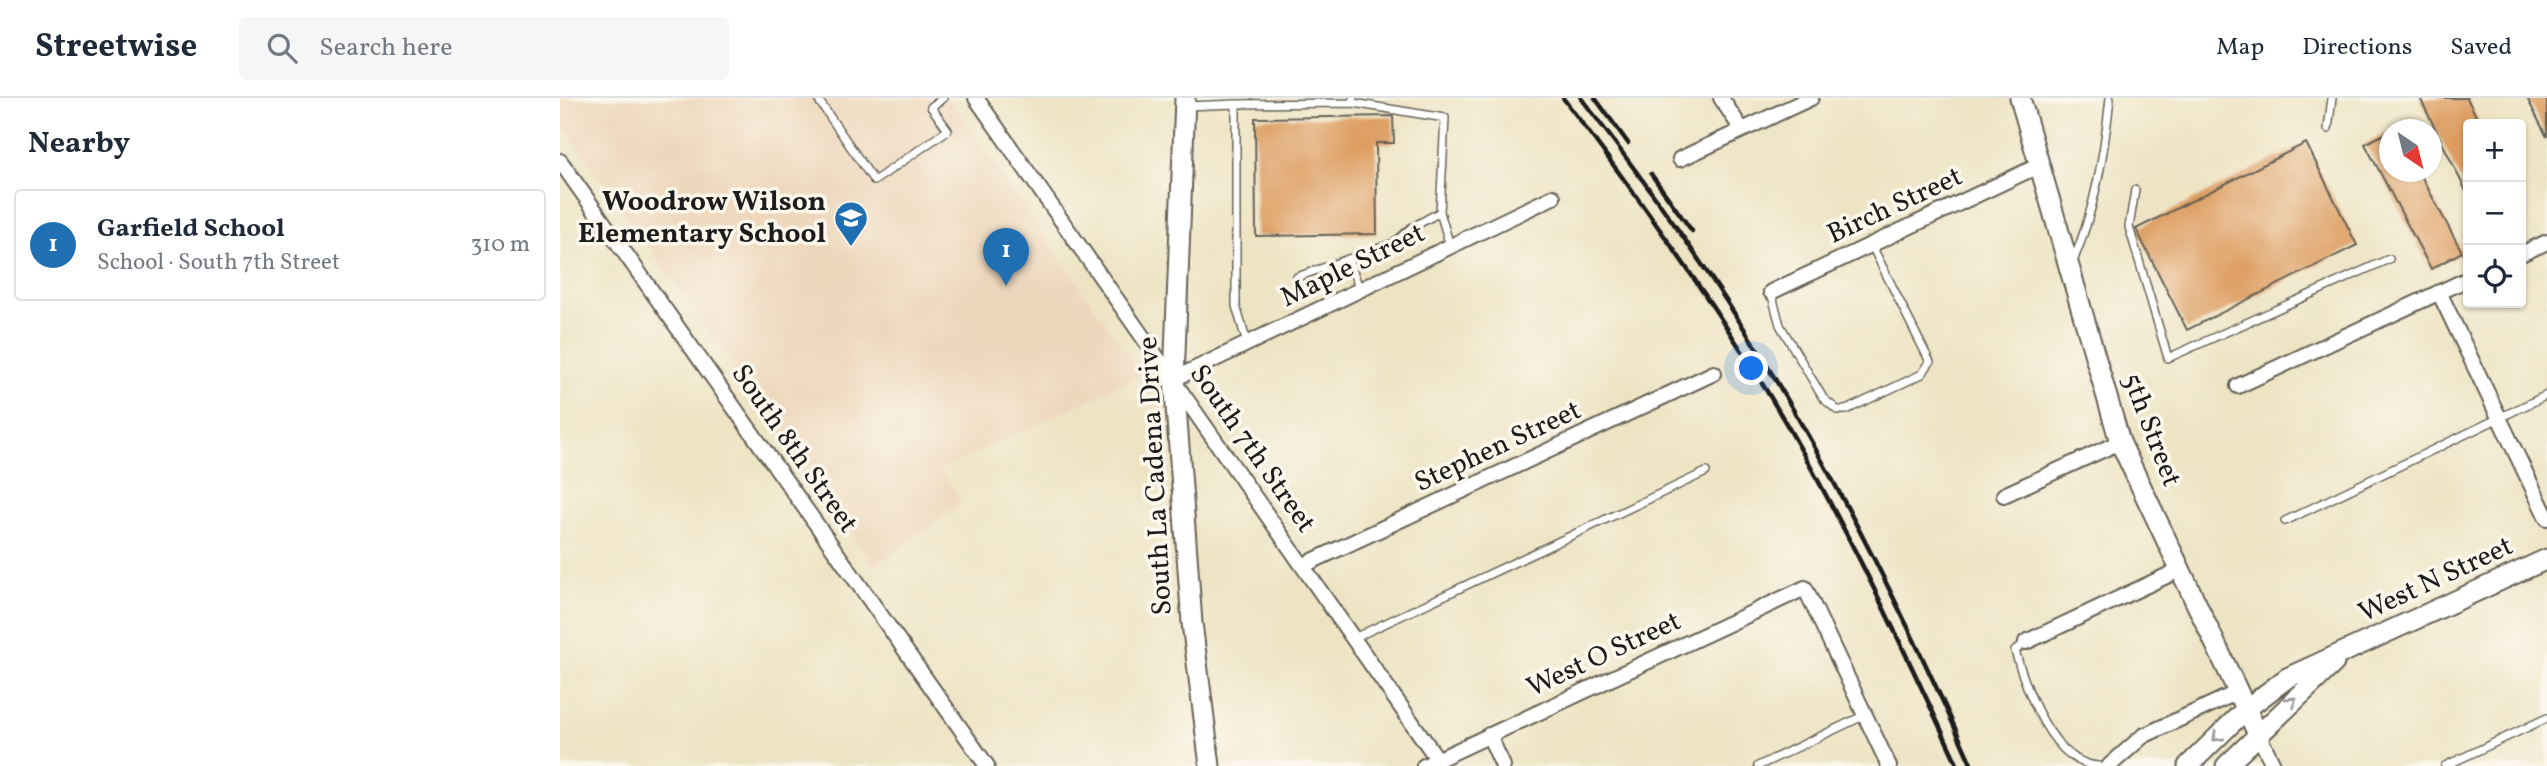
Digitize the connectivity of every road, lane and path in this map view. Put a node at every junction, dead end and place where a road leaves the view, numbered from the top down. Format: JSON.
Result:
{"nodes":[{"id":1,"x":817,"y":98,"type":"edge"},
{"id":2,"x":943,"y":98,"type":"edge"},
{"id":3,"x":976,"y":98,"type":"edge"},
{"id":4,"x":1721,"y":98,"type":"edge"},
{"id":5,"x":1811,"y":98,"type":"edge"},
{"id":6,"x":2020,"y":98,"type":"edge"},
{"id":7,"x":2110,"y":98,"type":"edge"},
{"id":8,"x":2332,"y":98,"type":"edge"},
{"id":9,"x":1353,"y":101,"type":"edge"},
{"id":10,"x":1185,"y":102,"type":"edge"},
{"id":11,"x":1236,"y":104,"type":"junction"},
{"id":12,"x":2328,"y":129,"type":"dead end"},
{"id":13,"x":1742,"y":130,"type":"junction"},
{"id":14,"x":1680,"y":159,"type":"dead end"},
{"id":15,"x":560,"y":161,"type":"edge"},
{"id":16,"x":2040,"y":165,"type":"junction"},
{"id":17,"x":2135,"y":190,"type":"dead end"},
{"id":18,"x":1553,"y":197,"type":"dead end"},
{"id":19,"x":1440,"y":212,"type":"junction"},
{"id":20,"x":2547,"y":242,"type":"edge"},
{"id":21,"x":1871,"y":244,"type":"junction"},
{"id":22,"x":1450,"y":247,"type":"junction"},
{"id":23,"x":2526,"y":252,"type":"edge"},
{"id":24,"x":2389,"y":258,"type":"dead end"},
{"id":25,"x":1348,"y":259,"type":"junction"},
{"id":26,"x":2069,"y":271,"type":"junction"},
{"id":27,"x":1297,"y":277,"type":"dead end"},
{"id":28,"x":2463,"y":281,"type":"edge"},
{"id":29,"x":1360,"y":290,"type":"junction"},
{"id":30,"x":1771,"y":292,"type":"joint"},
{"id":31,"x":2440,"y":292,"type":"junction"},
{"id":32,"x":1247,"y":344,"type":"junction"},
{"id":33,"x":1714,"y":373,"type":"dead end"},
{"id":34,"x":1174,"y":379,"type":"junction"},
{"id":35,"x":2238,"y":386,"type":"dead end"},
{"id":36,"x":2547,"y":395,"type":"edge"},
{"id":37,"x":2499,"y":418,"type":"junction"},
{"id":38,"x":2120,"y":442,"type":"junction"},
{"id":39,"x":1706,"y":472,"type":"dead end"},
{"id":40,"x":2004,"y":495,"type":"dead end"},
{"id":41,"x":2547,"y":518,"type":"edge"},
{"id":42,"x":2285,"y":521,"type":"dead end"},
{"id":43,"x":2547,"y":559,"type":"edge"},
{"id":44,"x":1304,"y":565,"type":"junction"},
{"id":45,"x":2179,"y":570,"type":"junction"},
{"id":46,"x":1354,"y":638,"type":"junction"},
{"id":47,"x":2026,"y":642,"type":"joint"},
{"id":48,"x":2348,"y":651,"type":"junction"},
{"id":49,"x":2242,"y":700,"type":"junction"},
{"id":50,"x":1865,"y":715,"type":"junction"},
{"id":51,"x":2547,"y":718,"type":"edge"},
{"id":52,"x":2258,"y":734,"type":"junction"},
{"id":53,"x":1489,"y":735,"type":"junction"},
{"id":54,"x":1438,"y":760,"type":"junction"},
{"id":55,"x":987,"y":766,"type":"edge"},
{"id":56,"x":1210,"y":766,"type":"edge"},
{"id":57,"x":1424,"y":766,"type":"edge"},
{"id":58,"x":1503,"y":766,"type":"edge"},
{"id":59,"x":1758,"y":766,"type":"edge"},
{"id":60,"x":1889,"y":766,"type":"edge"},
{"id":61,"x":2099,"y":766,"type":"edge"},
{"id":62,"x":2109,"y":766,"type":"edge"},
{"id":63,"x":2188,"y":766,"type":"edge"},
{"id":64,"x":2226,"y":766,"type":"edge"},
{"id":65,"x":2274,"y":766,"type":"edge"},
{"id":66,"x":2445,"y":766,"type":"edge"}],
"edges":[{"from":1,"to":2,"type":"lane"},
{"from":3,"to":34,"type":"street","name":"South 7th Street"},
{"from":4,"to":13,"type":"street"},
{"from":5,"to":13,"type":"street"},
{"from":6,"to":16,"type":"street","name":"5th Street"},
{"from":7,"to":26,"type":"lane"},
{"from":8,"to":12,"type":"lane"},
{"from":9,"to":11,"type":"lane"},
{"from":9,"to":19,"type":"lane"},
{"from":10,"to":11,"type":"lane"},
{"from":10,"to":34,"type":"street","name":"South La Cadena Drive"},
{"from":11,"to":32,"type":"lane"},
{"from":13,"to":14,"type":"street"},
{"from":15,"to":55,"type":"street","name":"South 8th Street"},
{"from":16,"to":21,"type":"street","name":"Birch Street"},
{"from":16,"to":26,"type":"street","name":"5th Street"},
{"from":17,"to":24,"type":"lane"},
{"from":18,"to":22,"type":"street","name":"Maple Street"},
{"from":19,"to":22,"type":"lane"},
{"from":19,"to":25,"type":"lane"},
{"from":20,"to":23,"type":"street"},
{"from":21,"to":30,"type":"street","name":"Birch Street"},
{"from":21,"to":30,"type":"lane"},
{"from":22,"to":29,"type":"street","name":"Maple Street"},
{"from":25,"to":27,"type":"lane"},
{"from":25,"to":29,"type":"lane"},
{"from":26,"to":38,"type":"street","name":"5th Street"},
{"from":28,"to":31,"type":"street"},
{"from":29,"to":32,"type":"street","name":"Maple Street"},
{"from":31,"to":35,"type":"street"},
{"from":31,"to":37,"type":"street"},
{"from":32,"to":34,"type":"street","name":"Maple Street"},
{"from":33,"to":44,"type":"street","name":"Stephen Street"},
{"from":34,"to":44,"type":"street","name":"South 7th Street"},
{"from":34,"to":56,"type":"street","name":"South La Cadena Drive"},
{"from":36,"to":37,"type":"lane"},
{"from":37,"to":41,"type":"street"},
{"from":37,"to":42,"type":"lane"},
{"from":38,"to":40,"type":"street"},
{"from":38,"to":45,"type":"street","name":"5th Street"},
{"from":39,"to":46,"type":"lane"},
{"from":43,"to":48,"type":"street","name":"West N Street"},
{"from":44,"to":46,"type":"street","name":"South 7th Street"},
{"from":45,"to":47,"type":"street"},
{"from":45,"to":49,"type":"street","name":"5th Street"},
{"from":46,"to":54,"type":"street","name":"South 7th Street"},
{"from":47,"to":61,"type":"lane"},
{"from":48,"to":49,"type":"street","name":"West N Street"},
{"from":52,"to":48,"type":"street","name":"West N Street","one_way":true},
{"from":49,"to":52,"type":"street","name":"5th Street"},
{"from":49,"to":62,"type":"street"},
{"from":49,"to":63,"type":"street","name":"West N Street","one_way":true},
{"from":50,"to":53,"type":"street","name":"West O Street"},
{"from":50,"to":59,"type":"lane"},
{"from":50,"to":60,"type":"street"},
{"from":51,"to":66,"type":"lane"},
{"from":52,"to":64,"type":"street","name":"West N Street"},
{"from":52,"to":65,"type":"street","name":"5th Street"},
{"from":53,"to":54,"type":"street","name":"West O Street"},
{"from":53,"to":58,"type":"street"},
{"from":54,"to":57,"type":"street","name":"West O Street"}]}
